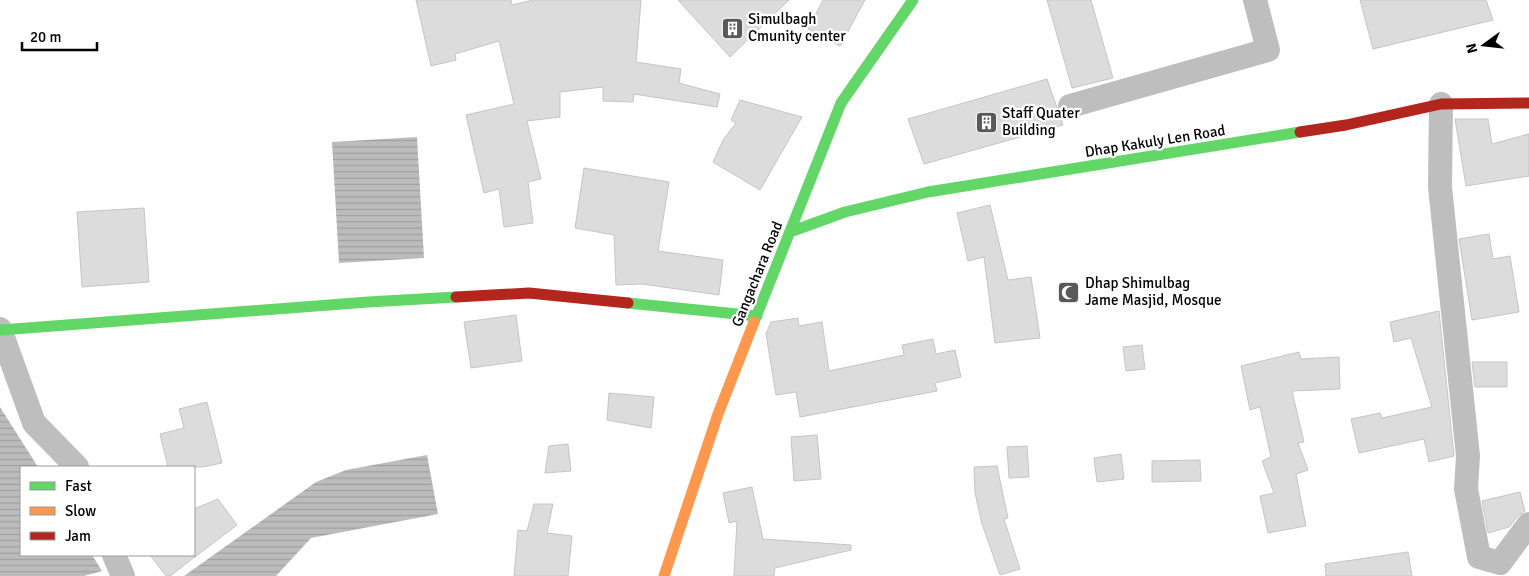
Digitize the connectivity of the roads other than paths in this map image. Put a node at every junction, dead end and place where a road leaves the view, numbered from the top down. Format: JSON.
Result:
{"nodes":[{"id":1,"x":913,"y":0,"type":"edge"},
{"id":2,"x":1255,"y":0,"type":"edge"},
{"id":3,"x":1529,"y":103,"type":"edge"},
{"id":4,"x":1441,"y":104,"type":"junction"},
{"id":5,"x":1070,"y":106,"type":"dead end"},
{"id":6,"x":790,"y":232,"type":"junction"},
{"id":7,"x":757,"y":316,"type":"junction"},
{"id":8,"x":0,"y":329,"type":"edge"},
{"id":9,"x":76,"y":466,"type":"edge"},
{"id":10,"x":1529,"y":524,"type":"edge"},
{"id":11,"x":114,"y":556,"type":"edge"},
{"id":12,"x":123,"y":576,"type":"edge"},
{"id":13,"x":664,"y":576,"type":"edge"}],
"edges":[{"from":1,"to":6,"type":"street","name":"Gangachara Road"},
{"from":2,"to":5,"type":"street"},
{"from":3,"to":4,"type":"street","name":"Dhap Kakuly Len Road"},
{"from":4,"to":6,"type":"street","name":"Dhap Kakuly Len Road"},
{"from":4,"to":10,"type":"street"},
{"from":6,"to":7,"type":"street","name":"Gangachara Road"},
{"from":7,"to":8,"type":"street"},
{"from":7,"to":13,"type":"street","name":"Gangachara Road"},
{"from":8,"to":9,"type":"street"},
{"from":11,"to":12,"type":"street"}]}
